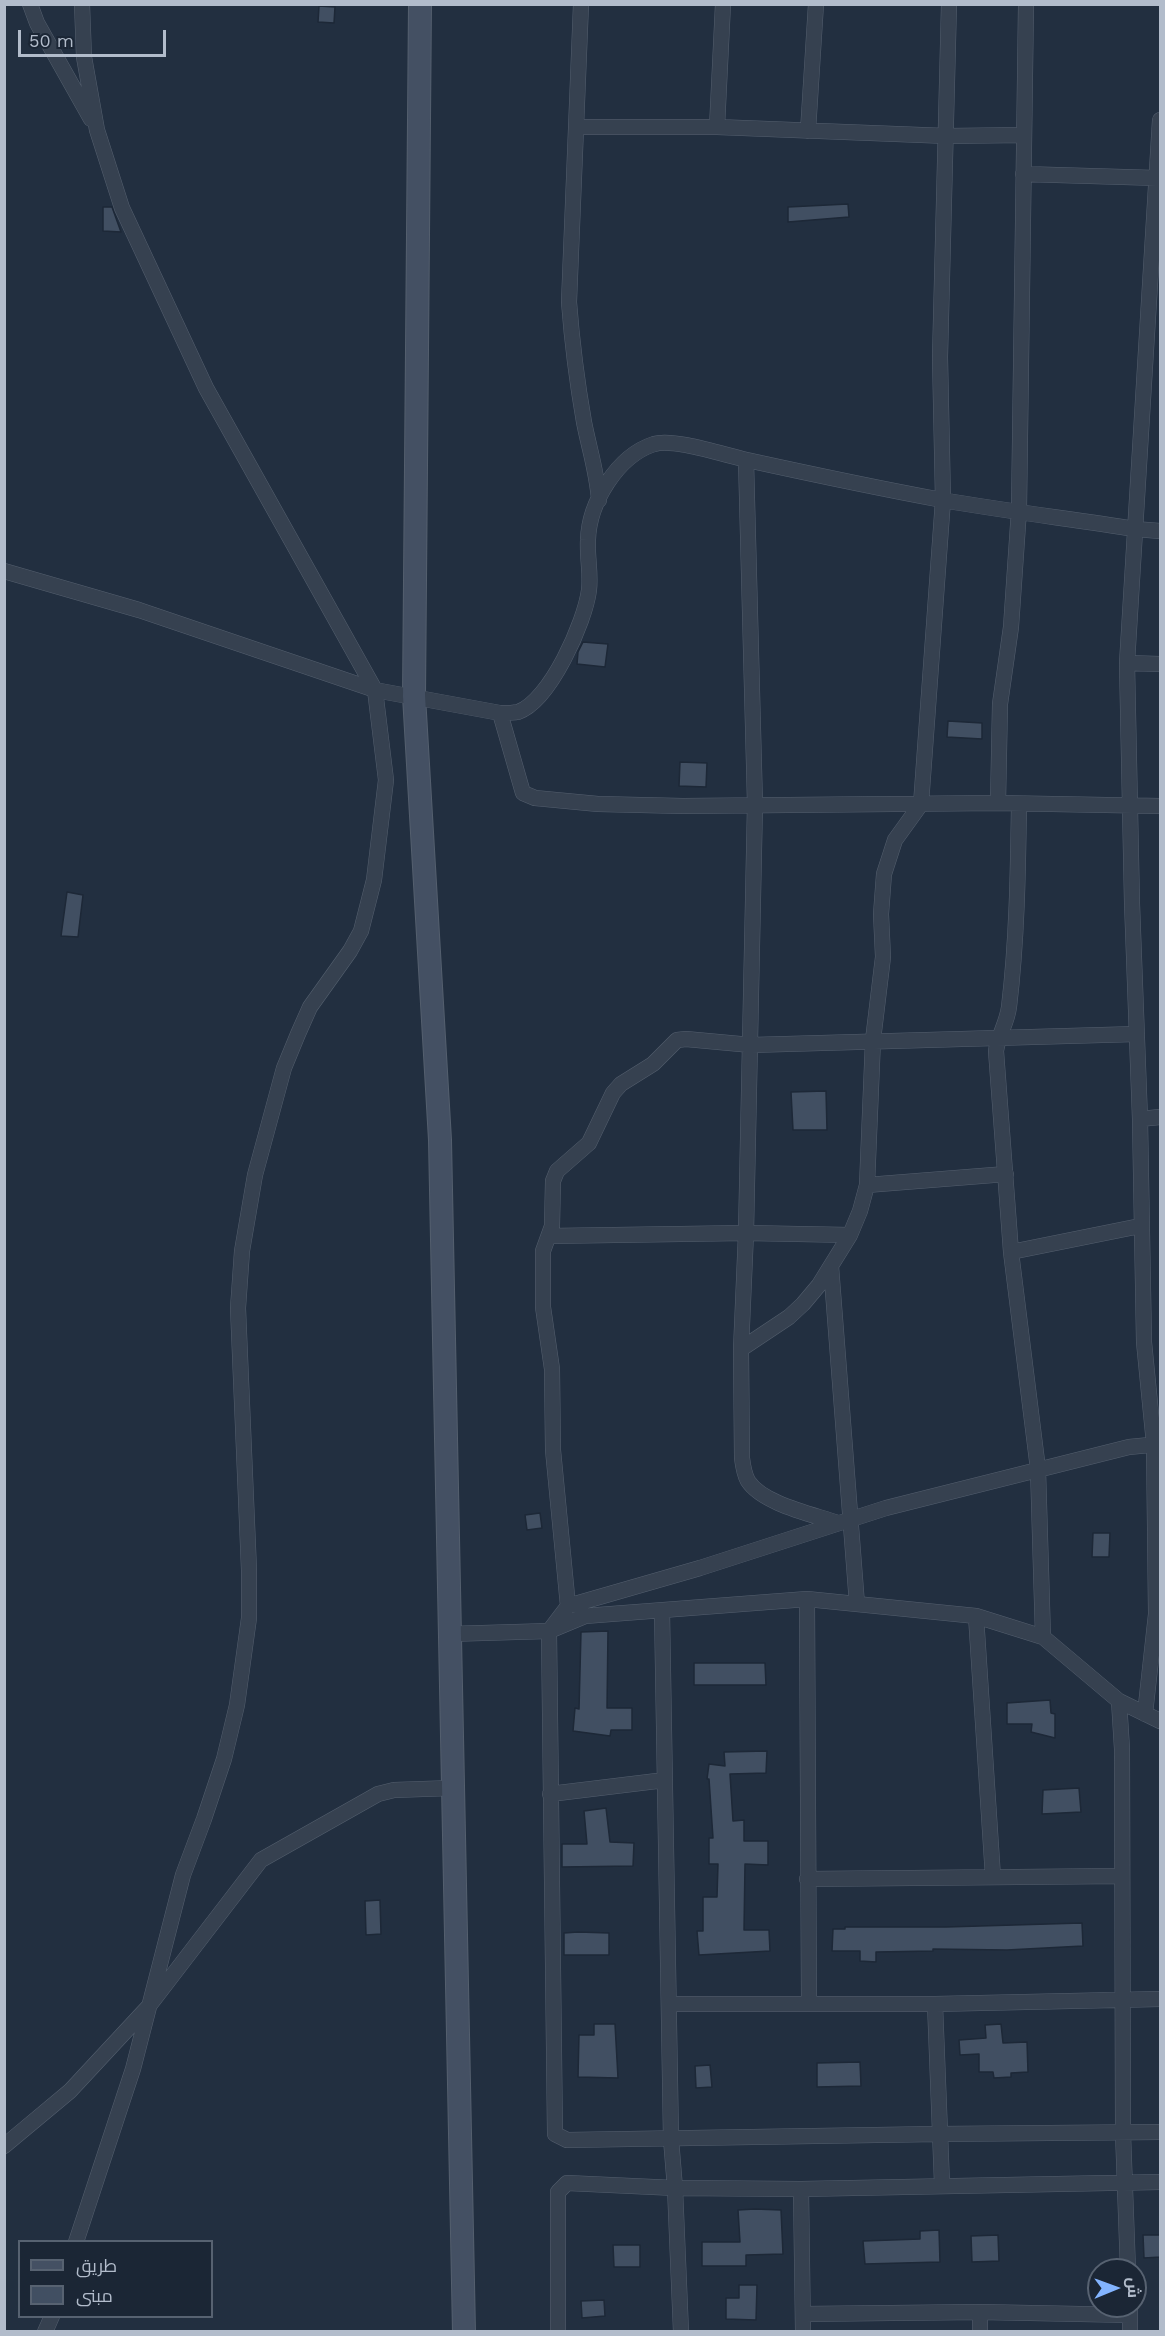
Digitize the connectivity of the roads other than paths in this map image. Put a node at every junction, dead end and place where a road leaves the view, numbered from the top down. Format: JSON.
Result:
{"nodes":[{"id":1,"x":30,"y":4,"type":"edge"},
{"id":2,"x":82,"y":4,"type":"edge"},
{"id":3,"x":420,"y":4,"type":"edge"},
{"id":4,"x":581,"y":4,"type":"edge"},
{"id":5,"x":723,"y":4,"type":"edge"},
{"id":6,"x":816,"y":4,"type":"edge"},
{"id":7,"x":949,"y":4,"type":"edge"},
{"id":8,"x":1026,"y":4,"type":"edge"},
{"id":9,"x":1161,"y":120,"type":"edge"},
{"id":10,"x":717,"y":126,"type":"junction"},
{"id":11,"x":576,"y":127,"type":"junction"},
{"id":12,"x":97,"y":130,"type":"junction"},
{"id":13,"x":808,"y":131,"type":"junction"},
{"id":14,"x":1160,"y":131,"type":"edge"},
{"id":15,"x":1024,"y":135,"type":"junction"},
{"id":16,"x":946,"y":136,"type":"junction"},
{"id":17,"x":1023,"y":174,"type":"junction"},
{"id":18,"x":1157,"y":178,"type":"junction"},
{"id":19,"x":746,"y":460,"type":"junction"},
{"id":20,"x":599,"y":500,"type":"junction"},
{"id":21,"x":943,"y":500,"type":"junction"},
{"id":22,"x":1019,"y":510,"type":"junction"},
{"id":23,"x":1135,"y":529,"type":"junction"},
{"id":24,"x":1161,"y":531,"type":"edge"},
{"id":25,"x":4,"y":571,"type":"edge"},
{"id":26,"x":1127,"y":663,"type":"junction"},
{"id":27,"x":1161,"y":664,"type":"edge"},
{"id":28,"x":375,"y":690,"type":"junction"},
{"id":29,"x":414,"y":696,"type":"junction"},
{"id":30,"x":500,"y":713,"type":"junction"},
{"id":31,"x":998,"y":803,"type":"junction"},
{"id":32,"x":755,"y":804,"type":"junction"},
{"id":33,"x":921,"y":804,"type":"junction"},
{"id":34,"x":1019,"y":804,"type":"junction"},
{"id":35,"x":1130,"y":806,"type":"junction"},
{"id":36,"x":1161,"y":806,"type":"edge"},
{"id":37,"x":1137,"y":1035,"type":"junction"},
{"id":38,"x":873,"y":1040,"type":"junction"},
{"id":39,"x":998,"y":1040,"type":"junction"},
{"id":40,"x":751,"y":1045,"type":"junction"},
{"id":41,"x":1161,"y":1117,"type":"edge"},
{"id":42,"x":1140,"y":1119,"type":"junction"},
{"id":43,"x":1005,"y":1174,"type":"junction"},
{"id":44,"x":867,"y":1185,"type":"junction"},
{"id":45,"x":1140,"y":1226,"type":"junction"},
{"id":46,"x":746,"y":1233,"type":"junction"},
{"id":47,"x":850,"y":1235,"type":"junction"},
{"id":48,"x":549,"y":1236,"type":"junction"},
{"id":49,"x":1011,"y":1252,"type":"junction"},
{"id":50,"x":831,"y":1266,"type":"junction"},
{"id":51,"x":741,"y":1349,"type":"junction"},
{"id":52,"x":1157,"y":1444,"type":"edge"},
{"id":53,"x":1038,"y":1469,"type":"junction"},
{"id":54,"x":845,"y":1521,"type":"junction"},
{"id":55,"x":807,"y":1599,"type":"junction"},
{"id":56,"x":857,"y":1604,"type":"junction"},
{"id":57,"x":568,"y":1606,"type":"junction"},
{"id":58,"x":662,"y":1611,"type":"junction"},
{"id":59,"x":976,"y":1616,"type":"junction"},
{"id":60,"x":549,"y":1631,"type":"junction"},
{"id":61,"x":449,"y":1634,"type":"junction"},
{"id":62,"x":1043,"y":1637,"type":"junction"},
{"id":63,"x":1119,"y":1701,"type":"junction"},
{"id":64,"x":1145,"y":1714,"type":"junction"},
{"id":65,"x":1161,"y":1721,"type":"edge"},
{"id":66,"x":665,"y":1780,"type":"junction"},
{"id":67,"x":452,"y":1788,"type":"junction"},
{"id":68,"x":550,"y":1794,"type":"junction"},
{"id":69,"x":1122,"y":1876,"type":"junction"},
{"id":70,"x":993,"y":1877,"type":"junction"},
{"id":71,"x":807,"y":1879,"type":"junction"},
{"id":72,"x":1161,"y":1999,"type":"edge"},
{"id":73,"x":1123,"y":2000,"type":"junction"},
{"id":74,"x":670,"y":2004,"type":"junction"},
{"id":75,"x":808,"y":2004,"type":"junction"},
{"id":76,"x":935,"y":2004,"type":"junction"},
{"id":77,"x":149,"y":2006,"type":"junction"},
{"id":78,"x":1123,"y":2133,"type":"junction"},
{"id":79,"x":1161,"y":2133,"type":"edge"},
{"id":80,"x":938,"y":2134,"type":"junction"},
{"id":81,"x":671,"y":2139,"type":"junction"},
{"id":82,"x":4,"y":2146,"type":"edge"},
{"id":83,"x":1161,"y":2182,"type":"edge"},
{"id":84,"x":1125,"y":2183,"type":"junction"},
{"id":85,"x":942,"y":2184,"type":"junction"},
{"id":86,"x":675,"y":2188,"type":"junction"},
{"id":87,"x":801,"y":2189,"type":"junction"},
{"id":88,"x":76,"y":2240,"type":"edge"},
{"id":89,"x":1128,"y":2258,"type":"edge"},
{"id":90,"x":1087,"y":2311,"type":"edge"},
{"id":91,"x":980,"y":2312,"type":"junction"},
{"id":92,"x":803,"y":2314,"type":"junction"},
{"id":93,"x":464,"y":2331,"type":"edge"},
{"id":94,"x":558,"y":2331,"type":"edge"},
{"id":95,"x":681,"y":2331,"type":"edge"},
{"id":96,"x":803,"y":2331,"type":"edge"},
{"id":97,"x":980,"y":2331,"type":"edge"}],
"edges":[{"from":1,"to":12,"type":"street"},
{"from":2,"to":12,"type":"street"},
{"from":3,"to":29,"type":"main road"},
{"from":4,"to":11,"type":"street"},
{"from":5,"to":10,"type":"street"},
{"from":6,"to":13,"type":"street"},
{"from":7,"to":16,"type":"street"},
{"from":8,"to":15,"type":"street"},
{"from":9,"to":14,"type":"street"},
{"from":10,"to":11,"type":"street"},
{"from":10,"to":13,"type":"street"},
{"from":11,"to":20,"type":"street"},
{"from":12,"to":28,"type":"street"},
{"from":13,"to":16,"type":"street"},
{"from":14,"to":18,"type":"street"},
{"from":15,"to":16,"type":"street"},
{"from":15,"to":17,"type":"street"},
{"from":16,"to":21,"type":"street"},
{"from":17,"to":18,"type":"street"},
{"from":17,"to":22,"type":"street"},
{"from":18,"to":23,"type":"street"},
{"from":19,"to":20,"type":"street"},
{"from":19,"to":21,"type":"street"},
{"from":19,"to":32,"type":"street"},
{"from":20,"to":30,"type":"street"},
{"from":21,"to":22,"type":"street"},
{"from":21,"to":33,"type":"street"},
{"from":22,"to":23,"type":"street"},
{"from":22,"to":31,"type":"street"},
{"from":23,"to":24,"type":"street"},
{"from":23,"to":26,"type":"street"},
{"from":25,"to":28,"type":"street"},
{"from":26,"to":27,"type":"street"},
{"from":26,"to":35,"type":"street"},
{"from":28,"to":29,"type":"street"},
{"from":28,"to":77,"type":"street"},
{"from":29,"to":30,"type":"street"},
{"from":29,"to":61,"type":"main road"},
{"from":30,"to":32,"type":"street"},
{"from":31,"to":33,"type":"street"},
{"from":31,"to":34,"type":"street"},
{"from":32,"to":33,"type":"street"},
{"from":32,"to":40,"type":"street"},
{"from":33,"to":38,"type":"street"},
{"from":34,"to":35,"type":"street"},
{"from":34,"to":39,"type":"street"},
{"from":35,"to":36,"type":"street"},
{"from":35,"to":37,"type":"street"},
{"from":37,"to":39,"type":"street"},
{"from":37,"to":42,"type":"street"},
{"from":38,"to":39,"type":"street"},
{"from":38,"to":40,"type":"street"},
{"from":38,"to":44,"type":"street"},
{"from":39,"to":43,"type":"street"},
{"from":40,"to":46,"type":"street"},
{"from":40,"to":48,"type":"street"},
{"from":41,"to":42,"type":"street"},
{"from":42,"to":45,"type":"street"},
{"from":43,"to":44,"type":"street"},
{"from":43,"to":49,"type":"street"},
{"from":44,"to":47,"type":"street"},
{"from":45,"to":49,"type":"street"},
{"from":45,"to":52,"type":"street"},
{"from":46,"to":47,"type":"street"},
{"from":46,"to":48,"type":"street"},
{"from":46,"to":51,"type":"street"},
{"from":47,"to":50,"type":"street"},
{"from":48,"to":57,"type":"street"},
{"from":49,"to":53,"type":"street"},
{"from":50,"to":51,"type":"street"},
{"from":50,"to":54,"type":"street"},
{"from":51,"to":54,"type":"street"},
{"from":52,"to":53,"type":"street"},
{"from":52,"to":64,"type":"street"},
{"from":53,"to":54,"type":"street"},
{"from":53,"to":62,"type":"street"},
{"from":54,"to":56,"type":"street"},
{"from":54,"to":57,"type":"street"},
{"from":55,"to":56,"type":"street"},
{"from":55,"to":58,"type":"street"},
{"from":55,"to":71,"type":"street"},
{"from":56,"to":59,"type":"street"},
{"from":57,"to":60,"type":"street"},
{"from":58,"to":60,"type":"street"},
{"from":58,"to":66,"type":"street"},
{"from":59,"to":62,"type":"street"},
{"from":59,"to":70,"type":"street"},
{"from":60,"to":61,"type":"street"},
{"from":60,"to":68,"type":"street"},
{"from":61,"to":67,"type":"main road"},
{"from":62,"to":63,"type":"street"},
{"from":63,"to":64,"type":"street"},
{"from":63,"to":69,"type":"street"},
{"from":64,"to":65,"type":"street"},
{"from":66,"to":68,"type":"street"},
{"from":66,"to":74,"type":"street"},
{"from":67,"to":77,"type":"street"},
{"from":67,"to":93,"type":"main road"},
{"from":68,"to":81,"type":"street"},
{"from":69,"to":70,"type":"street"},
{"from":69,"to":73,"type":"street"},
{"from":70,"to":71,"type":"street"},
{"from":71,"to":75,"type":"street"},
{"from":72,"to":73,"type":"street"},
{"from":73,"to":76,"type":"street"},
{"from":73,"to":78,"type":"street"},
{"from":74,"to":75,"type":"street"},
{"from":74,"to":81,"type":"street"},
{"from":75,"to":76,"type":"street"},
{"from":76,"to":80,"type":"street"},
{"from":77,"to":82,"type":"street"},
{"from":77,"to":88,"type":"street"},
{"from":78,"to":79,"type":"street"},
{"from":78,"to":80,"type":"street"},
{"from":78,"to":84,"type":"street"},
{"from":80,"to":81,"type":"street"},
{"from":80,"to":85,"type":"street"},
{"from":81,"to":86,"type":"street"},
{"from":83,"to":84,"type":"street"},
{"from":84,"to":85,"type":"street"},
{"from":84,"to":89,"type":"street"},
{"from":85,"to":87,"type":"street"},
{"from":86,"to":87,"type":"street"},
{"from":86,"to":94,"type":"street"},
{"from":86,"to":95,"type":"street"},
{"from":87,"to":92,"type":"street"},
{"from":90,"to":91,"type":"street"},
{"from":91,"to":92,"type":"street"},
{"from":91,"to":97,"type":"street"},
{"from":92,"to":96,"type":"street"}]}
